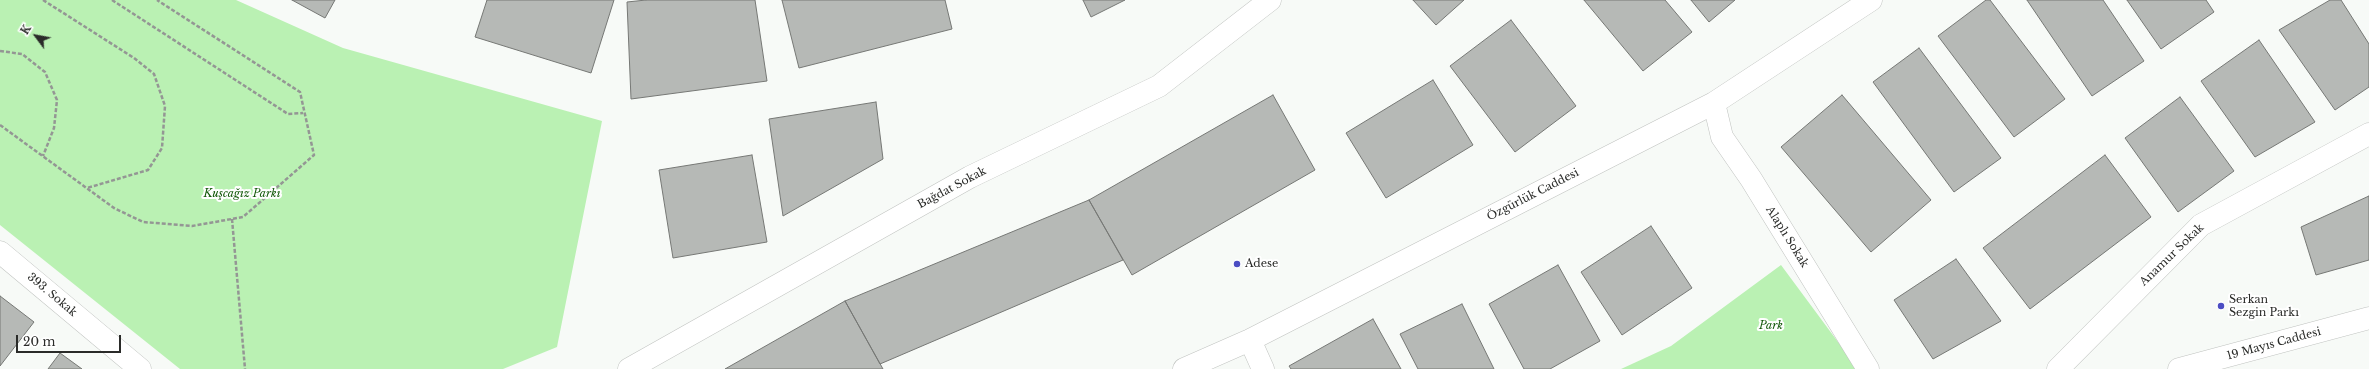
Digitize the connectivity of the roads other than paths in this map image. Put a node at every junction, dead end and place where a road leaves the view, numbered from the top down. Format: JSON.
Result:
{"nodes":[{"id":1,"x":1270,"y":0,"type":"edge"},
{"id":2,"x":1870,"y":0,"type":"edge"},
{"id":3,"x":1714,"y":103,"type":"junction"},
{"id":4,"x":2369,"y":134,"type":"edge"},
{"id":5,"x":0,"y":252,"type":"edge"},
{"id":6,"x":2369,"y":318,"type":"edge"},
{"id":7,"x":1250,"y":340,"type":"junction"},
{"id":8,"x":140,"y":369,"type":"edge"},
{"id":9,"x":629,"y":369,"type":"edge"},
{"id":10,"x":1184,"y":369,"type":"edge"},
{"id":11,"x":1264,"y":369,"type":"edge"},
{"id":12,"x":1868,"y":369,"type":"edge"},
{"id":13,"x":2058,"y":369,"type":"edge"},
{"id":14,"x":2179,"y":369,"type":"edge"}],
"edges":[{"from":1,"to":9,"type":"street","name":"Bağdat Sokak"},
{"from":2,"to":3,"type":"street","name":"Özgürlük Caddesi"},
{"from":3,"to":7,"type":"street","name":"Özgürlük Caddesi"},
{"from":3,"to":12,"type":"street","name":"Alaplı Sokak"},
{"from":4,"to":13,"type":"street","name":"Anamur Sokak"},
{"from":5,"to":8,"type":"street","name":"393. Sokak"},
{"from":6,"to":14,"type":"street","name":"19 Mayıs Caddesi"},
{"from":7,"to":10,"type":"street","name":"Özgürlük Caddesi"},
{"from":7,"to":11,"type":"street"}]}
